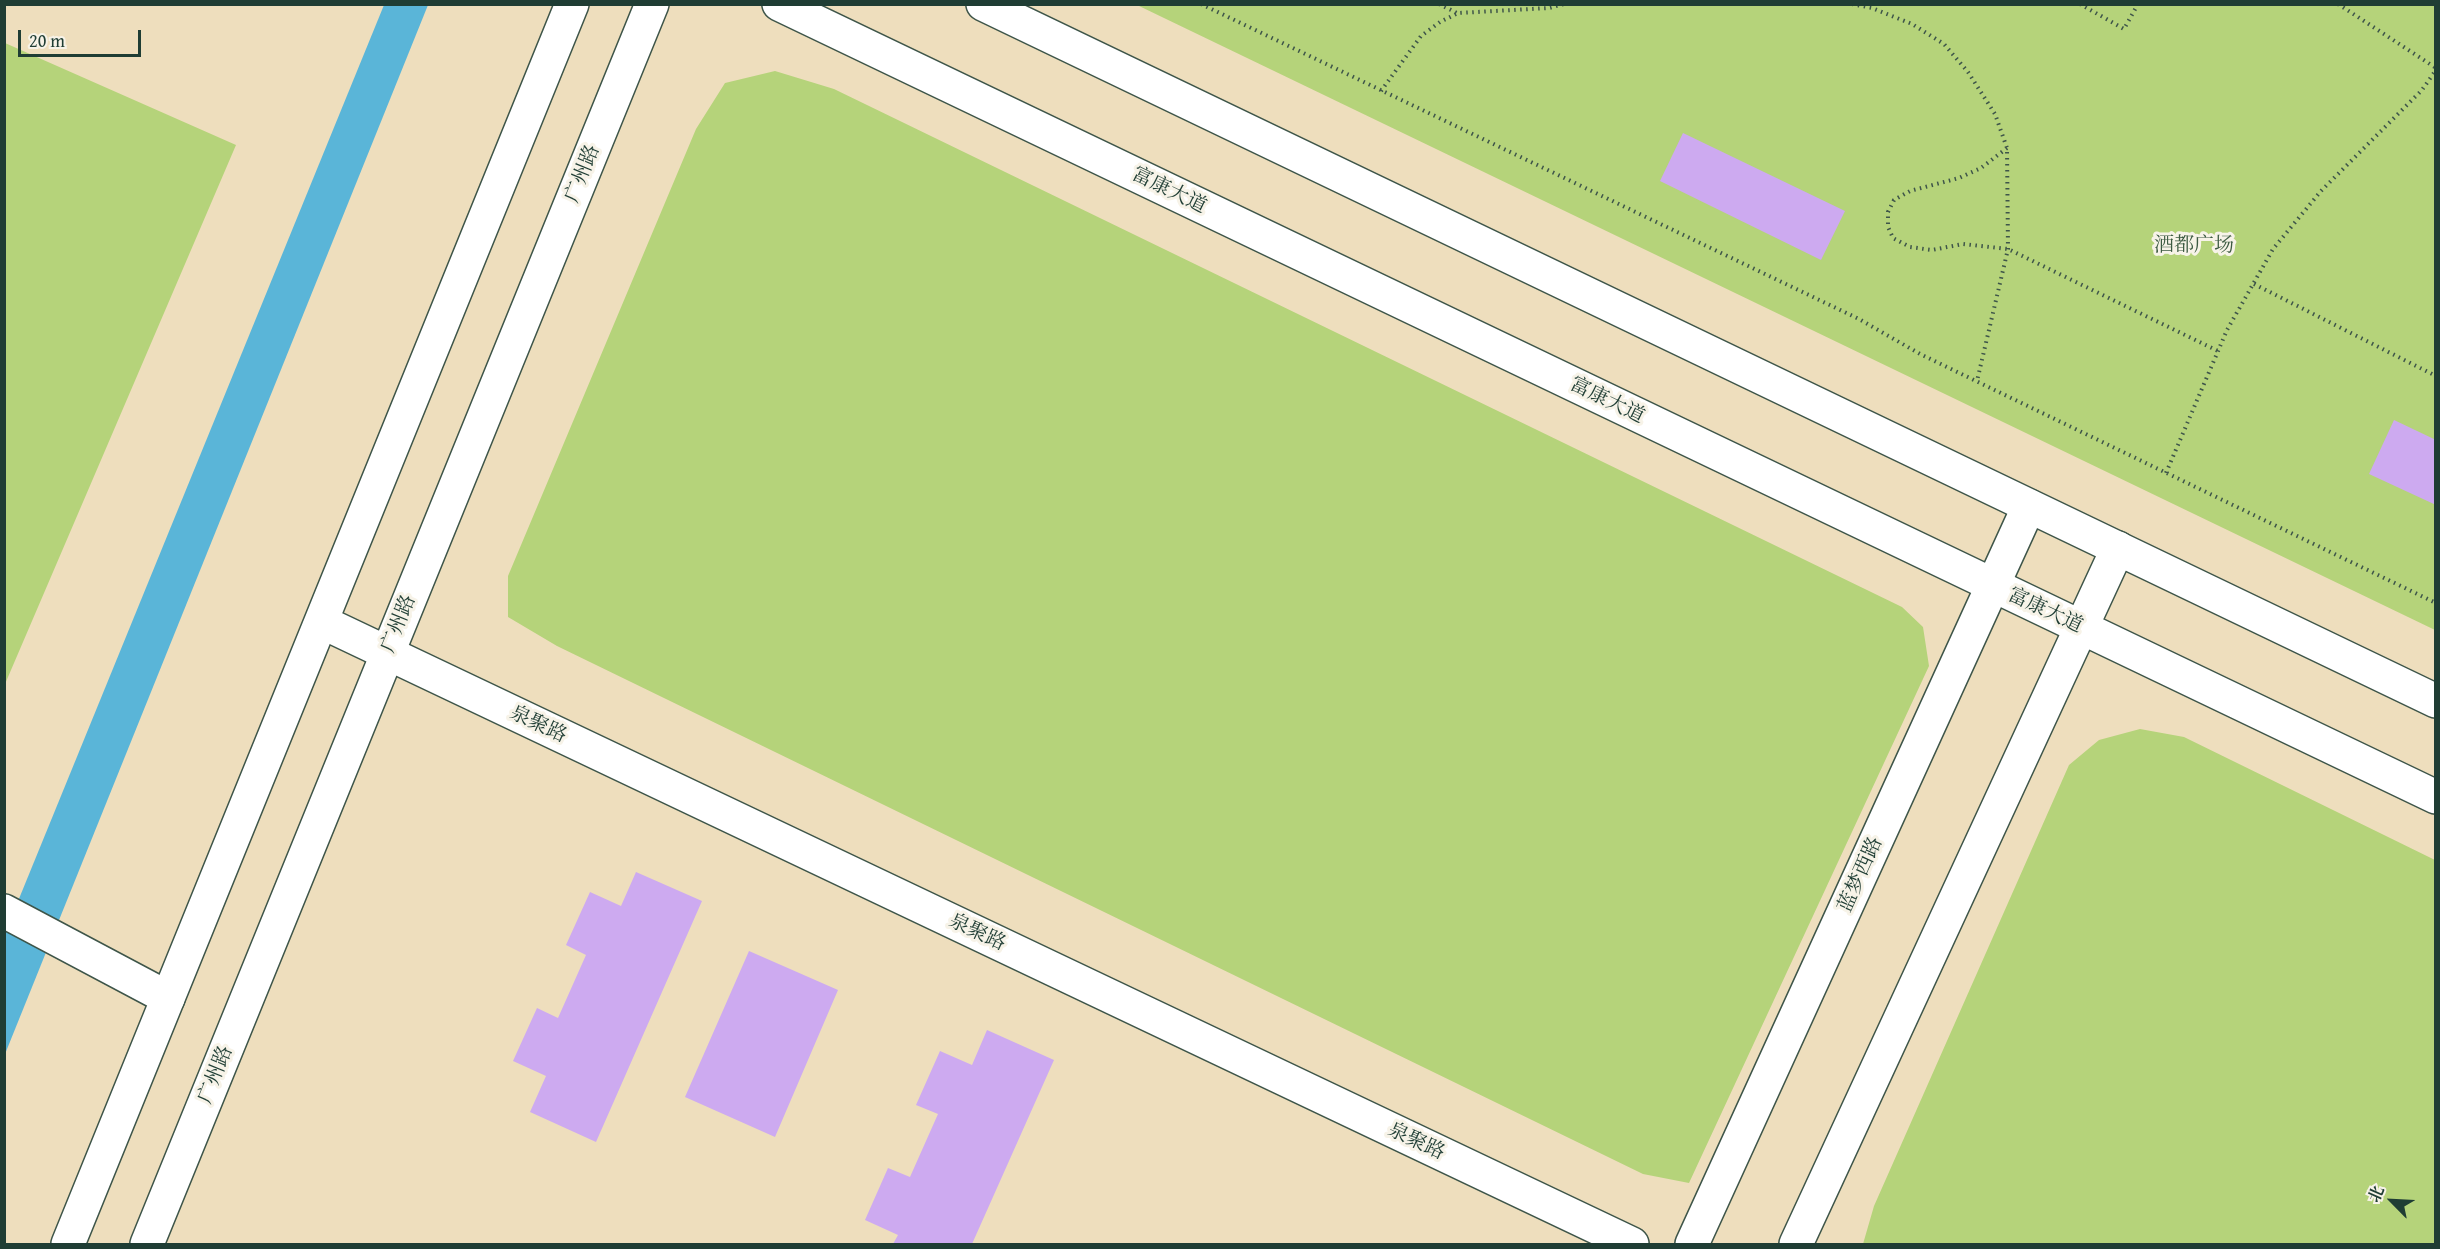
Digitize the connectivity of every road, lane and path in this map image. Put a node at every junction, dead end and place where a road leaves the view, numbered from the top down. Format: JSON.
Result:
{"nodes":[{"id":1,"x":572,"y":4,"type":"edge"},
{"id":2,"x":652,"y":4,"type":"edge"},
{"id":3,"x":779,"y":4,"type":"edge"},
{"id":4,"x":983,"y":4,"type":"edge"},
{"id":5,"x":1201,"y":4,"type":"edge"},
{"id":6,"x":1439,"y":4,"type":"edge"},
{"id":7,"x":1564,"y":4,"type":"edge"},
{"id":8,"x":1852,"y":4,"type":"edge"},
{"id":9,"x":2080,"y":4,"type":"edge"},
{"id":10,"x":2138,"y":4,"type":"edge"},
{"id":11,"x":2338,"y":4,"type":"edge"},
{"id":12,"x":1458,"y":14,"type":"junction"},
{"id":13,"x":2436,"y":68,"type":"edge"},
{"id":14,"x":1381,"y":91,"type":"junction"},
{"id":15,"x":2007,"y":148,"type":"junction"},
{"id":16,"x":2008,"y":249,"type":"junction"},
{"id":17,"x":2254,"y":284,"type":"junction"},
{"id":18,"x":2218,"y":351,"type":"junction"},
{"id":19,"x":2436,"y":376,"type":"edge"},
{"id":20,"x":1977,"y":381,"type":"junction"},
{"id":21,"x":2166,"y":472,"type":"junction"},
{"id":22,"x":2029,"y":506,"type":"junction"},
{"id":23,"x":2118,"y":549,"type":"junction"},
{"id":24,"x":1992,"y":586,"type":"junction"},
{"id":25,"x":2436,"y":603,"type":"edge"},
{"id":26,"x":322,"y":622,"type":"junction"},
{"id":27,"x":2081,"y":628,"type":"junction"},
{"id":28,"x":387,"y":653,"type":"junction"},
{"id":29,"x":2436,"y":701,"type":"edge"},
{"id":30,"x":2436,"y":797,"type":"edge"},
{"id":31,"x":4,"y":911,"type":"edge"},
{"id":32,"x":168,"y":998,"type":"junction"},
{"id":33,"x":68,"y":1245,"type":"edge"},
{"id":34,"x":147,"y":1245,"type":"edge"},
{"id":35,"x":1632,"y":1245,"type":"edge"},
{"id":36,"x":1692,"y":1245,"type":"edge"},
{"id":37,"x":1796,"y":1245,"type":"edge"}],
"edges":[{"from":1,"to":26,"type":"street"},
{"from":2,"to":28,"type":"street","name":"广州路"},
{"from":3,"to":24,"type":"street","name":"富康大道"},
{"from":4,"to":22,"type":"street"},
{"from":5,"to":14,"type":"path"},
{"from":6,"to":12,"type":"path"},
{"from":7,"to":12,"type":"path"},
{"from":8,"to":15,"type":"path"},
{"from":9,"to":10,"type":"path"},
{"from":11,"to":13,"type":"path"},
{"from":12,"to":14,"type":"path"},
{"from":13,"to":17,"type":"path"},
{"from":14,"to":20,"type":"path"},
{"from":15,"to":16,"type":"path"},
{"from":15,"to":16,"type":"path"},
{"from":16,"to":18,"type":"path"},
{"from":16,"to":20,"type":"path"},
{"from":17,"to":18,"type":"path"},
{"from":17,"to":19,"type":"path"},
{"from":18,"to":21,"type":"path"},
{"from":20,"to":21,"type":"path"},
{"from":21,"to":25,"type":"path"},
{"from":22,"to":23,"type":"street"},
{"from":22,"to":24,"type":"street","name":"蓝梦西路"},
{"from":23,"to":27,"type":"street"},
{"from":23,"to":29,"type":"street"},
{"from":24,"to":27,"type":"street","name":"富康大道"},
{"from":24,"to":36,"type":"street","name":"蓝梦西路"},
{"from":26,"to":28,"type":"street","name":"泉聚路"},
{"from":26,"to":32,"type":"street"},
{"from":27,"to":30,"type":"street","name":"富康大道"},
{"from":27,"to":37,"type":"street"},
{"from":28,"to":34,"type":"street","name":"广州路"},
{"from":28,"to":35,"type":"street","name":"泉聚路"},
{"from":31,"to":32,"type":"street"},
{"from":32,"to":33,"type":"street"}]}
